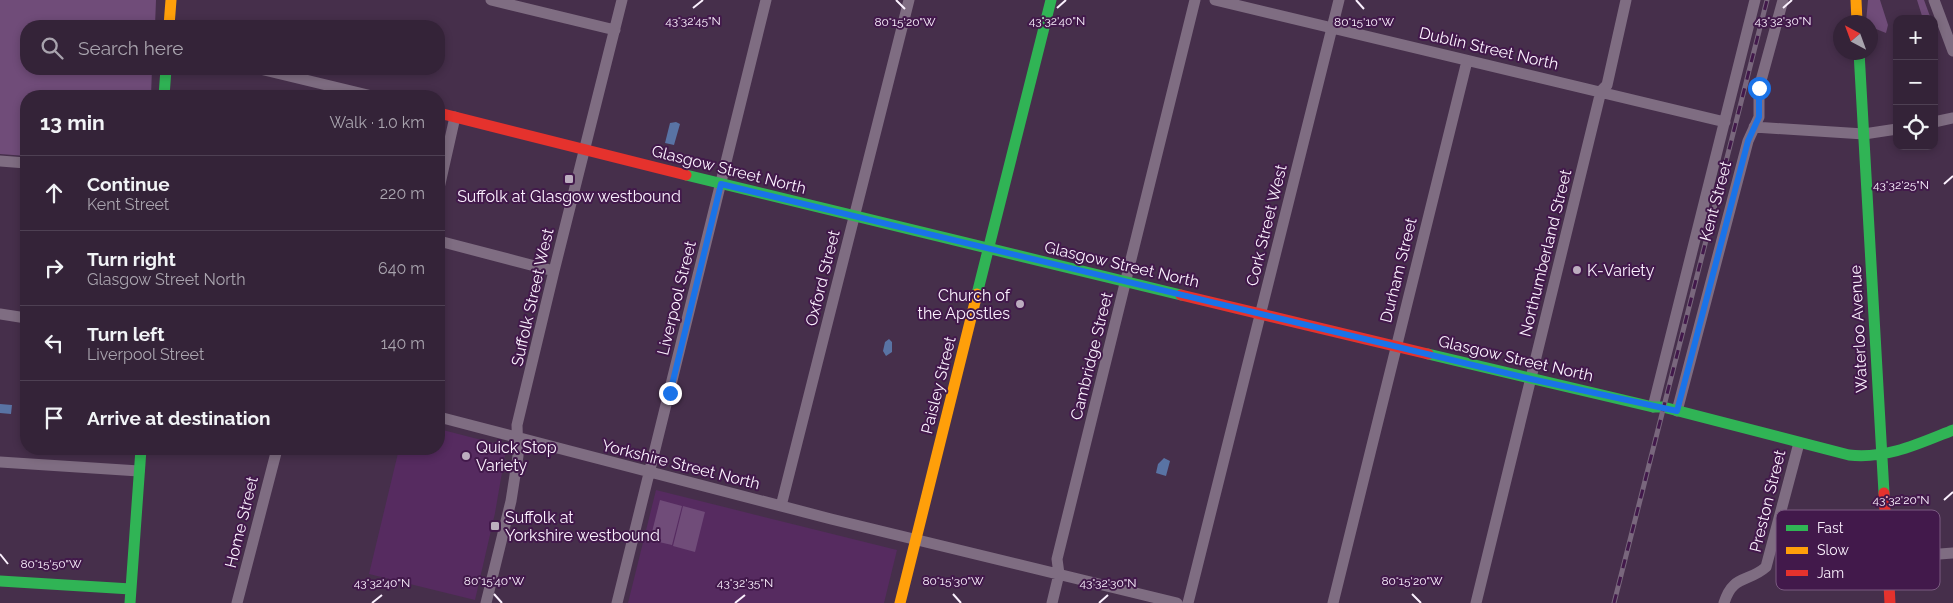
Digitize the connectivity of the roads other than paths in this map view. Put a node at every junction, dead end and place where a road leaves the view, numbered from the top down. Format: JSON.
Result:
{"nodes":[{"id":1,"x":171,"y":0,"type":"edge"},
{"id":2,"x":491,"y":0,"type":"edge"},
{"id":3,"x":622,"y":0,"type":"edge"},
{"id":4,"x":766,"y":0,"type":"edge"},
{"id":5,"x":909,"y":0,"type":"edge"},
{"id":6,"x":1051,"y":0,"type":"edge"},
{"id":7,"x":1195,"y":0,"type":"edge"},
{"id":8,"x":1215,"y":0,"type":"edge"},
{"id":9,"x":1339,"y":0,"type":"edge"},
{"id":10,"x":1626,"y":0,"type":"edge"},
{"id":11,"x":1756,"y":0,"type":"edge"},
{"id":12,"x":1783,"y":0,"type":"edge"},
{"id":13,"x":1856,"y":0,"type":"edge"},
{"id":14,"x":1934,"y":0,"type":"edge"},
{"id":15,"x":1857,"y":15,"type":"edge"},
{"id":16,"x":169,"y":20,"type":"edge"},
{"id":17,"x":1332,"y":27,"type":"junction"},
{"id":18,"x":615,"y":30,"type":"junction"},
{"id":19,"x":1953,"y":52,"type":"edge"},
{"id":20,"x":1859,"y":60,"type":"edge"},
{"id":21,"x":1467,"y":61,"type":"junction"},
{"id":22,"x":166,"y":75,"type":"edge"},
{"id":23,"x":285,"y":75,"type":"edge"},
{"id":24,"x":164,"y":90,"type":"edge"},
{"id":25,"x":347,"y":90,"type":"edge"},
{"id":26,"x":1601,"y":91,"type":"junction"},
{"id":27,"x":445,"y":114,"type":"edge"},
{"id":28,"x":455,"y":117,"type":"junction"},
{"id":29,"x":1953,"y":118,"type":"edge"},
{"id":30,"x":1938,"y":121,"type":"edge"},
{"id":31,"x":1725,"y":122,"type":"junction"},
{"id":32,"x":1754,"y":127,"type":"junction"},
{"id":33,"x":1893,"y":130,"type":"edge"},
{"id":34,"x":1864,"y":134,"type":"junction"},
{"id":35,"x":586,"y":150,"type":"junction"},
{"id":36,"x":0,"y":161,"type":"edge"},
{"id":37,"x":445,"y":161,"type":"edge"},
{"id":38,"x":20,"y":163,"type":"edge"},
{"id":39,"x":721,"y":184,"type":"junction"},
{"id":40,"x":854,"y":216,"type":"junction"},
{"id":41,"x":445,"y":243,"type":"edge"},
{"id":42,"x":989,"y":249,"type":"junction"},
{"id":43,"x":554,"y":271,"type":"junction"},
{"id":44,"x":1126,"y":281,"type":"junction"},
{"id":45,"x":0,"y":314,"type":"edge"},
{"id":46,"x":1260,"y":314,"type":"junction"},
{"id":47,"x":20,"y":317,"type":"edge"},
{"id":48,"x":1397,"y":346,"type":"junction"},
{"id":49,"x":1531,"y":379,"type":"junction"},
{"id":50,"x":1653,"y":408,"type":"junction"},
{"id":51,"x":1677,"y":411,"type":"junction"},
{"id":52,"x":445,"y":419,"type":"edge"},
{"id":53,"x":1953,"y":430,"type":"edge"},
{"id":54,"x":518,"y":438,"type":"junction"},
{"id":55,"x":1798,"y":443,"type":"junction"},
{"id":56,"x":140,"y":455,"type":"edge"},
{"id":57,"x":275,"y":455,"type":"edge"},
{"id":58,"x":1882,"y":457,"type":"junction"},
{"id":59,"x":0,"y":462,"type":"edge"},
{"id":60,"x":139,"y":472,"type":"junction"},
{"id":61,"x":650,"y":472,"type":"junction"},
{"id":62,"x":781,"y":506,"type":"junction"},
{"id":63,"x":1781,"y":510,"type":"edge"},
{"id":64,"x":1885,"y":510,"type":"edge"},
{"id":65,"x":1776,"y":528,"type":"edge"},
{"id":66,"x":916,"y":539,"type":"junction"},
{"id":67,"x":1953,"y":552,"type":"edge"},
{"id":68,"x":1940,"y":553,"type":"edge"},
{"id":69,"x":1060,"y":574,"type":"junction"},
{"id":70,"x":0,"y":581,"type":"edge"},
{"id":71,"x":131,"y":589,"type":"junction"},
{"id":72,"x":1889,"y":590,"type":"edge"},
{"id":73,"x":130,"y":603,"type":"edge"},
{"id":74,"x":237,"y":603,"type":"edge"},
{"id":75,"x":486,"y":603,"type":"edge"},
{"id":76,"x":617,"y":603,"type":"edge"},
{"id":77,"x":900,"y":603,"type":"edge"},
{"id":78,"x":1052,"y":603,"type":"edge"},
{"id":79,"x":1177,"y":603,"type":"edge"},
{"id":80,"x":1188,"y":603,"type":"edge"},
{"id":81,"x":1332,"y":603,"type":"edge"},
{"id":82,"x":1476,"y":603,"type":"edge"},
{"id":83,"x":1724,"y":603,"type":"edge"},
{"id":84,"x":1890,"y":603,"type":"edge"}],
"edges":[{"from":1,"to":16,"type":"street"},
{"from":2,"to":18,"type":"street"},
{"from":3,"to":18,"type":"street","name":"Suffolk Street West"},
{"from":4,"to":39,"type":"street","name":"Liverpool Street"},
{"from":5,"to":40,"type":"street","name":"Oxford Street"},
{"from":6,"to":42,"type":"street","name":"Paisley Street"},
{"from":7,"to":44,"type":"street","name":"Cambridge Street"},
{"from":8,"to":17,"type":"street","name":"Dublin Street North"},
{"from":9,"to":17,"type":"street","name":"Cork Street West"},
{"from":10,"to":26,"type":"street","name":"Northumberland Street"},
{"from":11,"to":31,"type":"street","name":"Kent Street"},
{"from":12,"to":32,"type":"street","name":"Kent Street"},
{"from":13,"to":15,"type":"street"},
{"from":14,"to":19,"type":"street"},
{"from":17,"to":21,"type":"street","name":"Dublin Street North"},
{"from":17,"to":46,"type":"street","name":"Cork Street West"},
{"from":18,"to":35,"type":"street","name":"Suffolk Street West"},
{"from":20,"to":34,"type":"street","name":"Waterloo Avenue"},
{"from":21,"to":26,"type":"street","name":"Dublin Street North"},
{"from":21,"to":48,"type":"street","name":"Durham Street"},
{"from":22,"to":24,"type":"street"},
{"from":23,"to":25,"type":"street"},
{"from":26,"to":31,"type":"street","name":"Dublin Street North"},
{"from":26,"to":49,"type":"street","name":"Northumberland Street"},
{"from":27,"to":28,"type":"street","name":"Glasgow Street North"},
{"from":28,"to":35,"type":"street","name":"Glasgow Street North"},
{"from":28,"to":37,"type":"street"},
{"from":29,"to":30,"type":"street"},
{"from":31,"to":50,"type":"street","name":"Kent Street"},
{"from":32,"to":34,"type":"street"},
{"from":32,"to":51,"type":"street","name":"Kent Street"},
{"from":33,"to":34,"type":"street"},
{"from":34,"to":58,"type":"street","name":"Waterloo Avenue"},
{"from":35,"to":39,"type":"street","name":"Glasgow Street North"},
{"from":35,"to":43,"type":"street","name":"Suffolk Street West"},
{"from":36,"to":38,"type":"street"},
{"from":39,"to":40,"type":"street","name":"Glasgow Street North"},
{"from":39,"to":61,"type":"street","name":"Liverpool Street"},
{"from":40,"to":42,"type":"street","name":"Glasgow Street North"},
{"from":40,"to":62,"type":"street","name":"Oxford Street"},
{"from":41,"to":43,"type":"street"},
{"from":42,"to":44,"type":"street","name":"Glasgow Street North"},
{"from":42,"to":66,"type":"street","name":"Paisley Street"},
{"from":43,"to":54,"type":"street","name":"Suffolk Street West"},
{"from":44,"to":46,"type":"street","name":"Glasgow Street North"},
{"from":44,"to":69,"type":"street","name":"Cambridge Street"},
{"from":45,"to":47,"type":"street"},
{"from":46,"to":48,"type":"street","name":"Glasgow Street North"},
{"from":46,"to":80,"type":"street","name":"Cork Street West"},
{"from":48,"to":49,"type":"street","name":"Glasgow Street North"},
{"from":48,"to":81,"type":"street","name":"Durham Street"},
{"from":49,"to":50,"type":"street","name":"Glasgow Street North"},
{"from":49,"to":82,"type":"street","name":"Northumberland Street"},
{"from":50,"to":51,"type":"street","name":"Glasgow Street North"},
{"from":51,"to":55,"type":"street","name":"Glasgow Street North"},
{"from":52,"to":54,"type":"street","name":"Yorkshire Street North"},
{"from":53,"to":58,"type":"street"},
{"from":54,"to":61,"type":"street","name":"Yorkshire Street North"},
{"from":54,"to":75,"type":"street","name":"Suffolk Street West"},
{"from":55,"to":58,"type":"street","name":"Glasgow Street North"},
{"from":55,"to":63,"type":"street","name":"Preston Street"},
{"from":56,"to":60,"type":"street"},
{"from":57,"to":74,"type":"street","name":"Home Street"},
{"from":58,"to":64,"type":"street","name":"Waterloo Avenue"},
{"from":59,"to":60,"type":"street"},
{"from":60,"to":71,"type":"street"},
{"from":61,"to":62,"type":"street","name":"Yorkshire Street North"},
{"from":61,"to":76,"type":"street","name":"Liverpool Street"},
{"from":62,"to":66,"type":"street","name":"Yorkshire Street North"},
{"from":65,"to":83,"type":"street","name":"Preston Street"},
{"from":66,"to":69,"type":"street","name":"Yorkshire Street North"},
{"from":66,"to":77,"type":"street","name":"Paisley Street"},
{"from":67,"to":68,"type":"street"},
{"from":69,"to":78,"type":"street","name":"Cambridge Street"},
{"from":69,"to":79,"type":"street","name":"Yorkshire Street North"},
{"from":70,"to":71,"type":"street"},
{"from":71,"to":73,"type":"street"},
{"from":72,"to":84,"type":"street","name":"Waterloo Avenue"}]}
